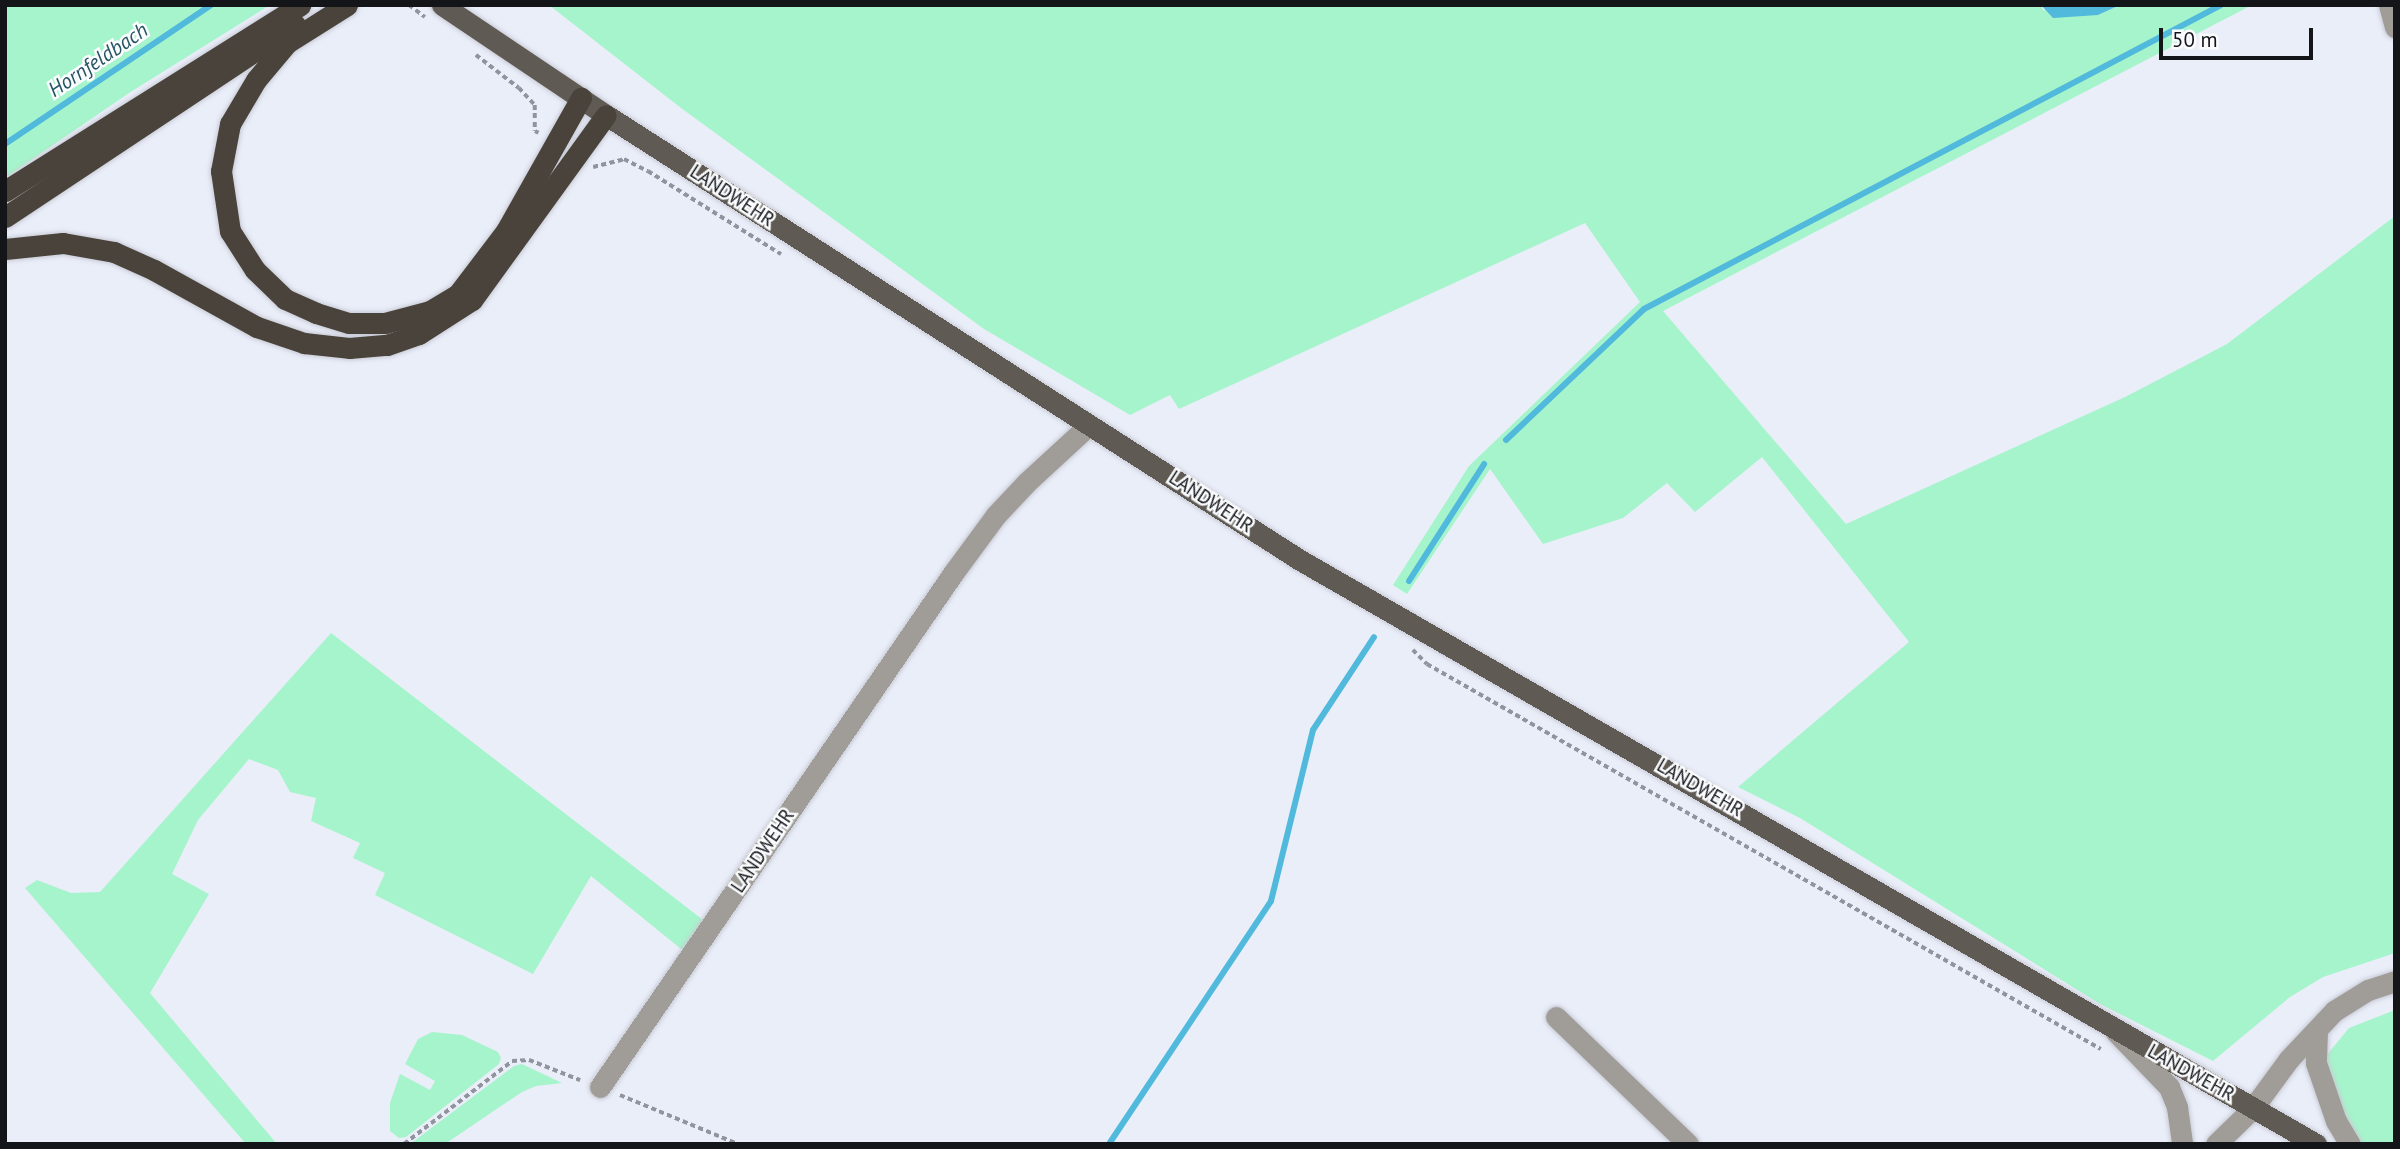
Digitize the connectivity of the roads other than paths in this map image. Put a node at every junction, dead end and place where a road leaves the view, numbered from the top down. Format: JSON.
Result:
{"nodes":[{"id":1,"x":300,"y":5,"type":"edge"},
{"id":2,"x":324,"y":5,"type":"edge"},
{"id":3,"x":347,"y":5,"type":"edge"},
{"id":4,"x":2389,"y":5,"type":"edge"},
{"id":5,"x":440,"y":11,"type":"edge"},
{"id":6,"x":2395,"y":27,"type":"edge"},
{"id":7,"x":580,"y":98,"type":"junction"},
{"id":8,"x":606,"y":115,"type":"junction"},
{"id":9,"x":5,"y":191,"type":"edge"},
{"id":10,"x":5,"y":217,"type":"edge"},
{"id":11,"x":5,"y":249,"type":"edge"},
{"id":12,"x":1090,"y":425,"type":"junction"},
{"id":13,"x":2395,"y":981,"type":"edge"},
{"id":14,"x":1556,"y":1017,"type":"dead end"},
{"id":15,"x":2114,"y":1030,"type":"junction"},
{"id":16,"x":2317,"y":1031,"type":"junction"},
{"id":17,"x":600,"y":1087,"type":"road end"},
{"id":18,"x":2253,"y":1108,"type":"junction"},
{"id":19,"x":1688,"y":1144,"type":"edge"},
{"id":20,"x":2182,"y":1144,"type":"edge"},
{"id":21,"x":2216,"y":1144,"type":"edge"},
{"id":22,"x":2316,"y":1144,"type":"edge"},
{"id":23,"x":2350,"y":1144,"type":"edge"}],
"edges":[{"from":1,"to":9,"type":"highway"},
{"from":2,"to":10,"type":"highway"},
{"from":3,"to":7,"type":"highway"},
{"from":4,"to":6,"type":"street"},
{"from":5,"to":7,"type":"main road","name":"LANDWEHR"},
{"from":7,"to":8,"type":"main road","name":"LANDWEHR"},
{"from":8,"to":11,"type":"highway"},
{"from":8,"to":12,"type":"main road","name":"LANDWEHR"},
{"from":12,"to":15,"type":"main road","name":"LANDWEHR"},
{"from":12,"to":17,"type":"street","name":"LANDWEHR"},
{"from":13,"to":16,"type":"street"},
{"from":14,"to":19,"type":"street"},
{"from":15,"to":18,"type":"main road","name":"LANDWEHR"},
{"from":15,"to":20,"type":"street"},
{"from":16,"to":18,"type":"street"},
{"from":16,"to":23,"type":"street"},
{"from":18,"to":21,"type":"street"},
{"from":18,"to":22,"type":"main road","name":"LANDWEHR"}]}
